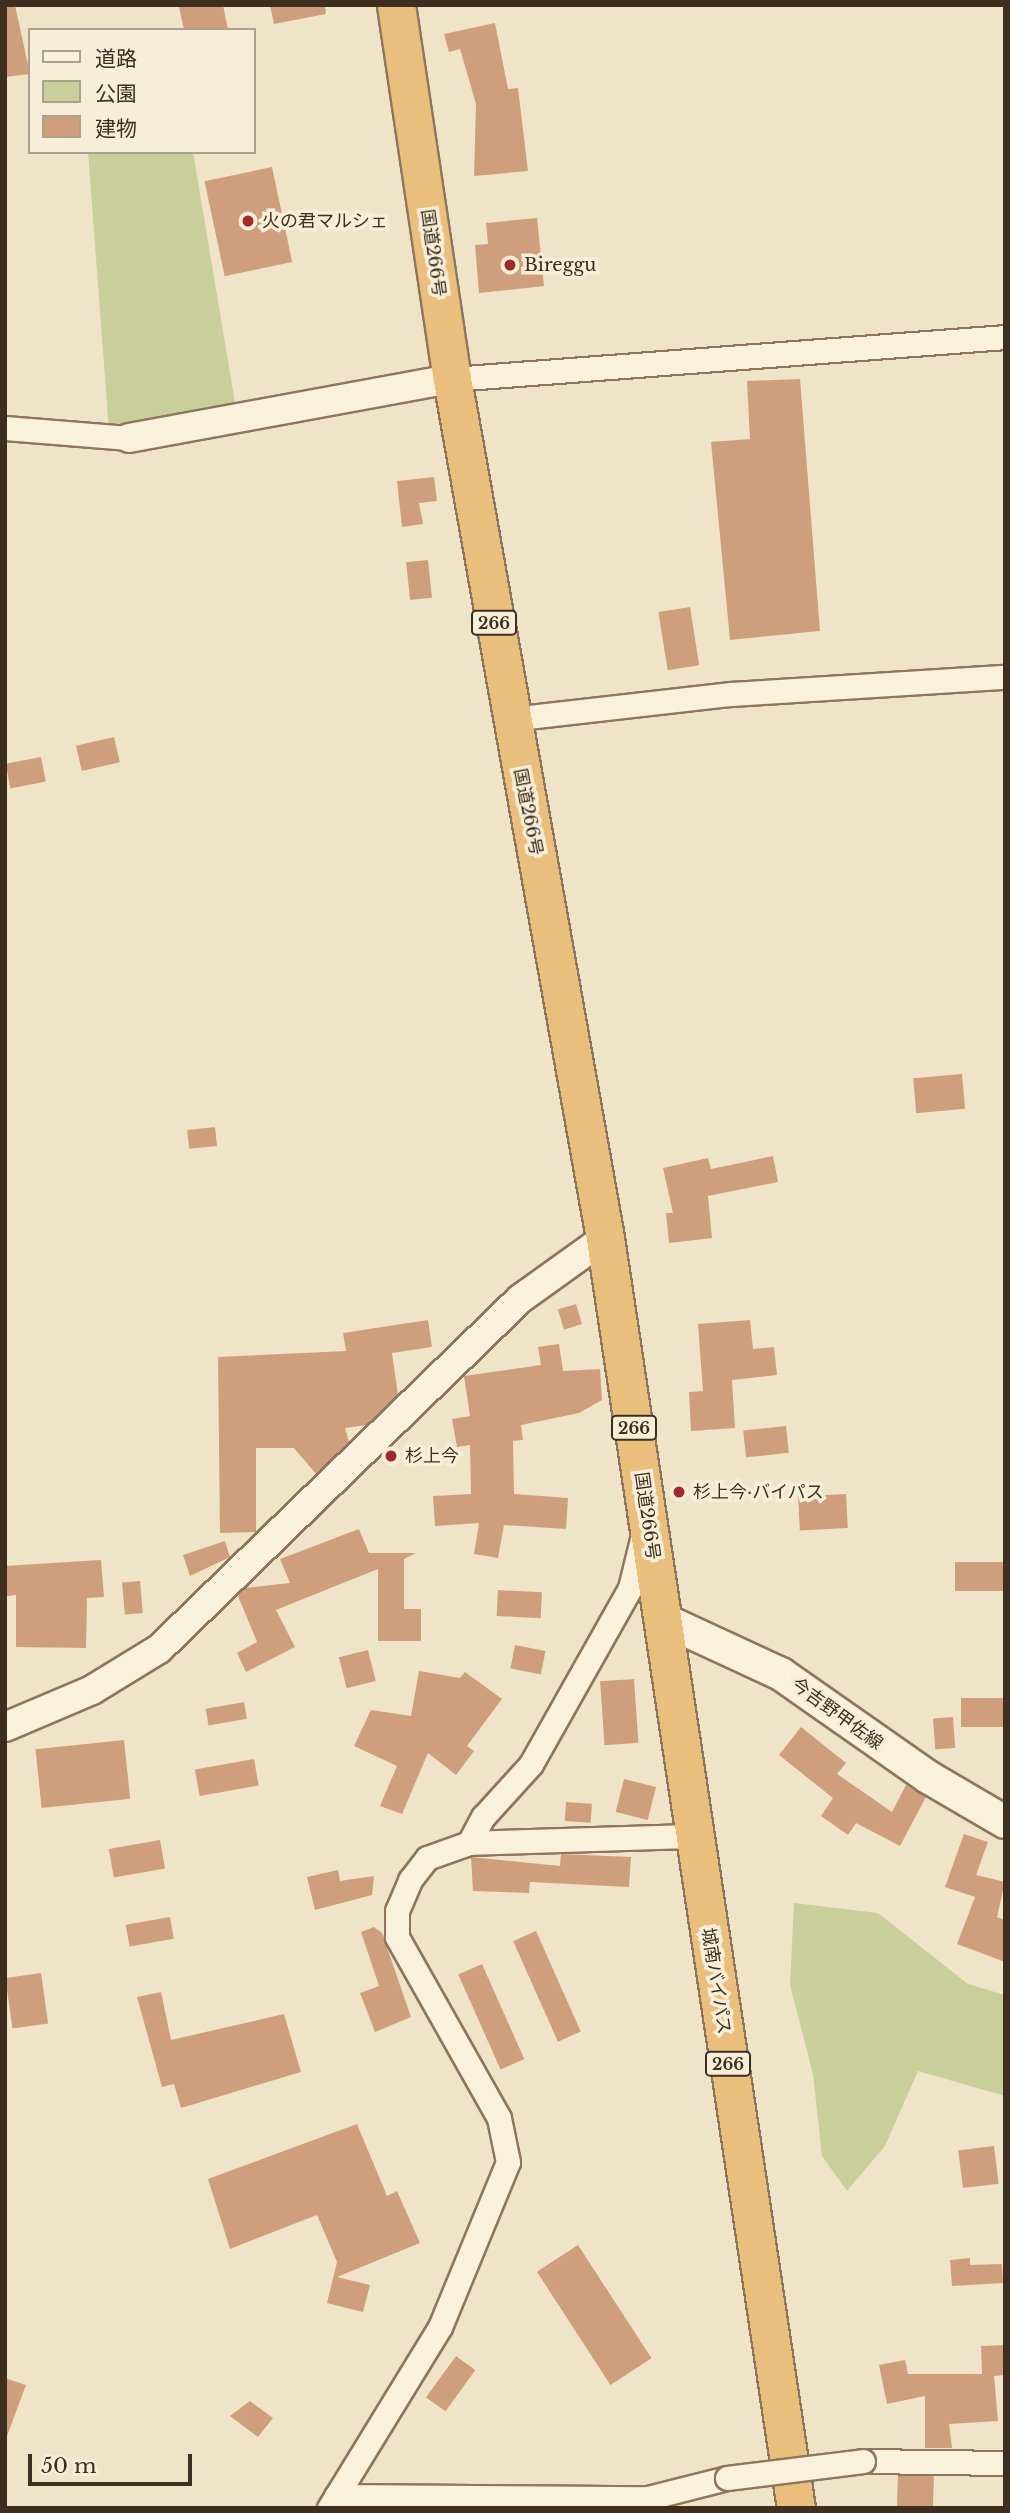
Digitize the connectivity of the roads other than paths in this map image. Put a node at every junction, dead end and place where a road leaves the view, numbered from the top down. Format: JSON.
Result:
{"nodes":[{"id":1,"x":396,"y":5,"type":"edge"},
{"id":2,"x":1005,"y":337,"type":"edge"},
{"id":3,"x":452,"y":379,"type":"junction"},
{"id":4,"x":5,"y":428,"type":"edge"},
{"id":5,"x":129,"y":438,"type":"joint"},
{"id":6,"x":1005,"y":677,"type":"edge"},
{"id":7,"x":510,"y":719,"type":"junction"},
{"id":8,"x":605,"y":1238,"type":"junction"},
{"id":9,"x":648,"y":1518,"type":"junction"},
{"id":10,"x":662,"y":1619,"type":"junction"},
{"id":11,"x":5,"y":1727,"type":"edge"},
{"id":12,"x":1005,"y":1822,"type":"edge"},
{"id":13,"x":694,"y":1836,"type":"junction"},
{"id":14,"x":469,"y":1843,"type":"junction"},
{"id":15,"x":1005,"y":2463,"type":"edge"},
{"id":16,"x":332,"y":2502,"type":"edge"},
{"id":17,"x":796,"y":2508,"type":"edge"}],
"edges":[{"from":1,"to":3,"type":"highway","name":"国道266号","number":"266"},
{"from":2,"to":3,"type":"street"},
{"from":3,"to":5,"type":"street"},
{"from":3,"to":7,"type":"highway","name":"国道266号","number":"266"},
{"from":4,"to":5,"type":"street"},
{"from":6,"to":7,"type":"street"},
{"from":7,"to":8,"type":"highway","name":"国道266号","number":"266"},
{"from":8,"to":9,"type":"highway","name":"国道266号","number":"266"},
{"from":8,"to":11,"type":"street"},
{"from":9,"to":10,"type":"highway","name":"国道266号","number":"266"},
{"from":9,"to":14,"type":"street"},
{"from":10,"to":12,"type":"main road","name":"今吉野甲佐線"},
{"from":10,"to":13,"type":"highway","name":"城南バイパス","number":"266"},
{"from":13,"to":14,"type":"street"},
{"from":13,"to":17,"type":"highway","name":"城南バイパス","number":"266"},
{"from":14,"to":16,"type":"street"},
{"from":15,"to":16,"type":"street","bridge":true}]}
